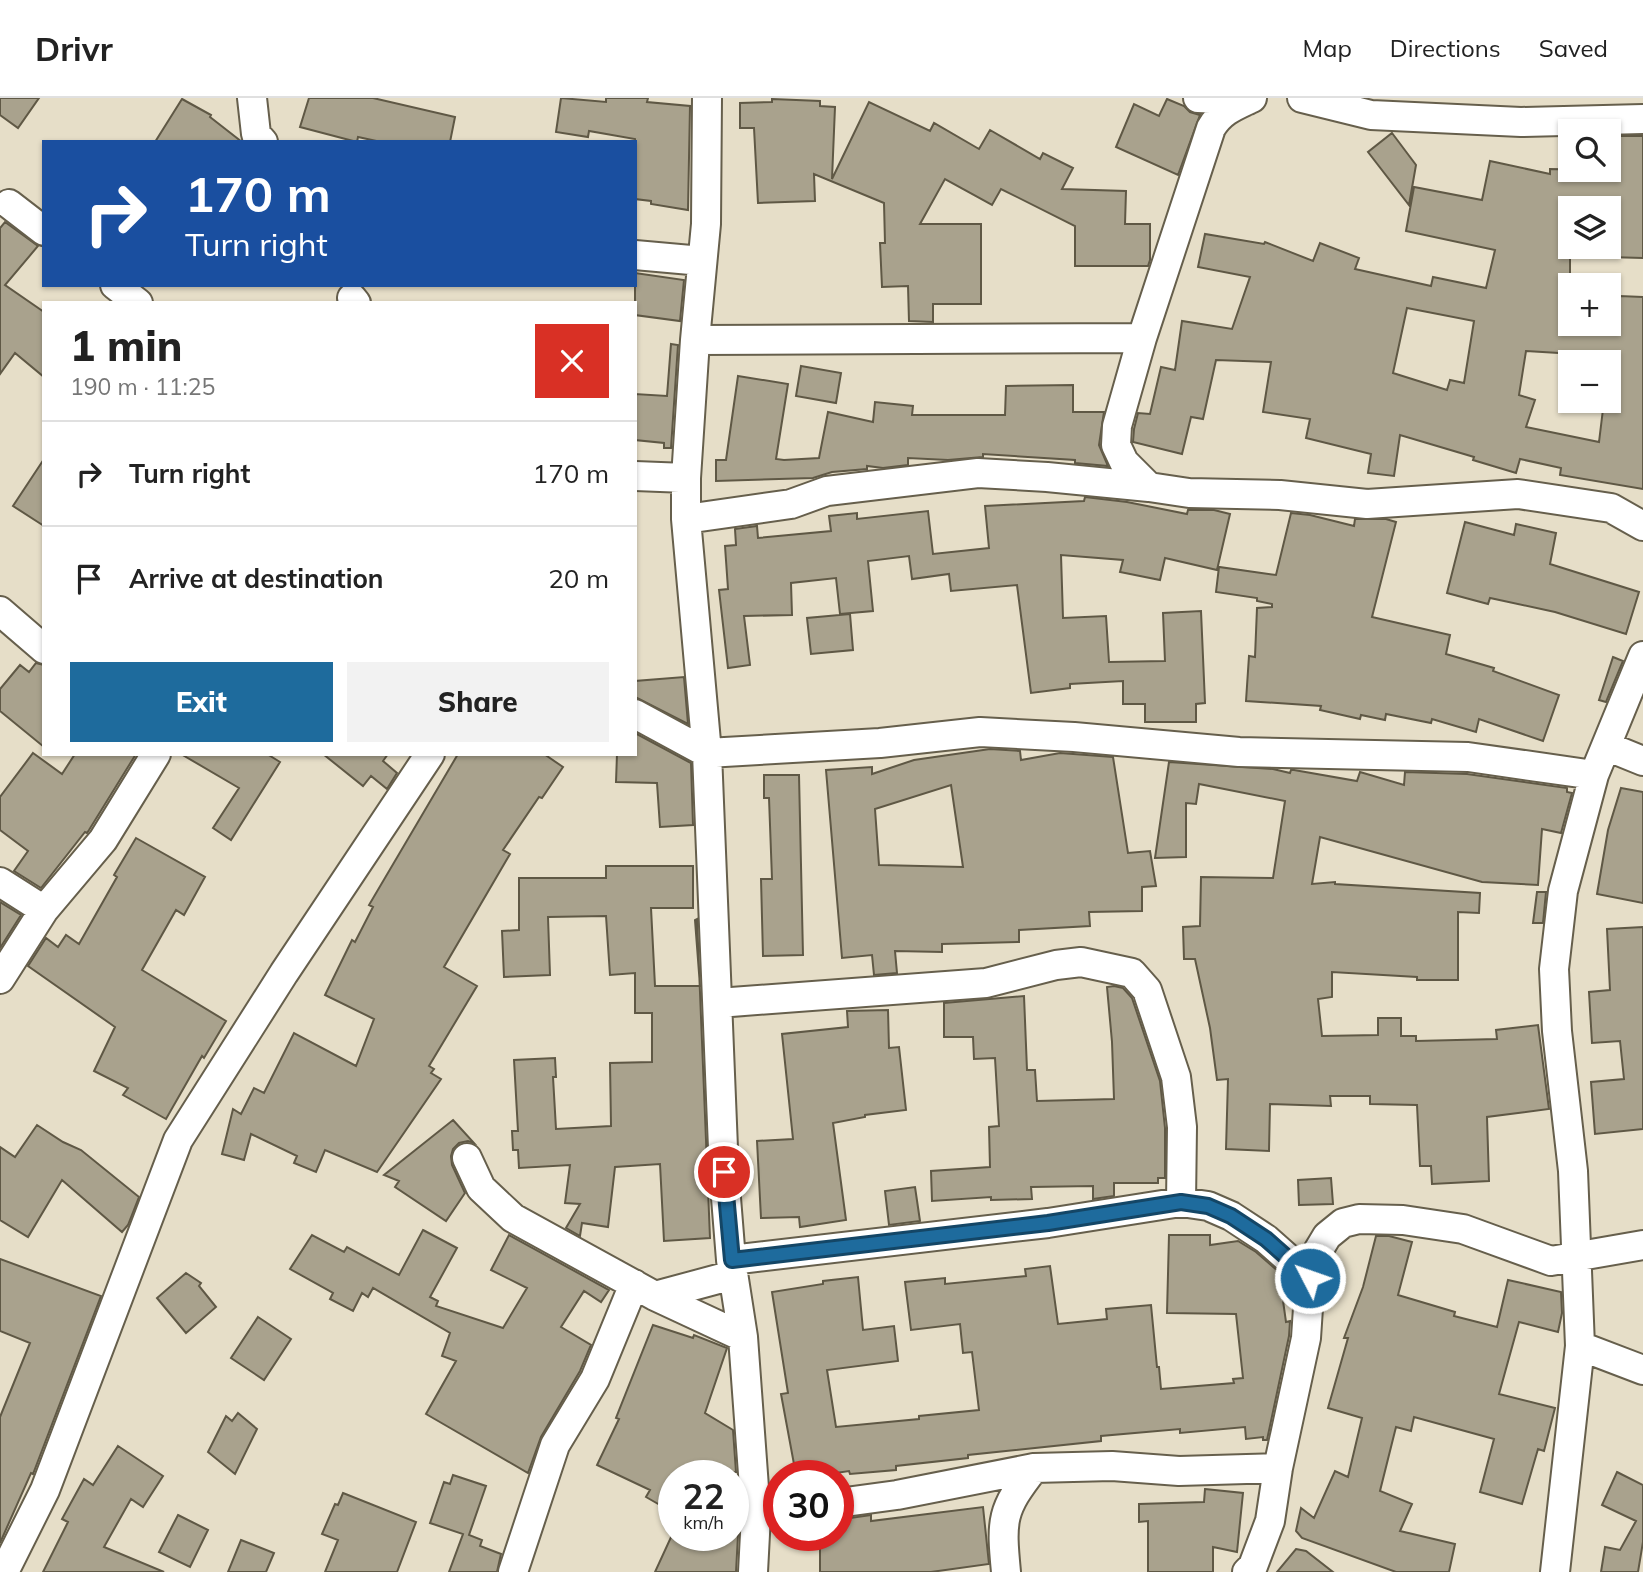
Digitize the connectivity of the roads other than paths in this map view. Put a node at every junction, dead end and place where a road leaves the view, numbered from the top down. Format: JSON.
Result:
{"nodes":[{"id":1,"x":252,"y":98,"type":"edge"},
{"id":2,"x":706,"y":98,"type":"edge"},
{"id":3,"x":1198,"y":98,"type":"edge"},
{"id":4,"x":1302,"y":98,"type":"edge"},
{"id":5,"x":1250,"y":99,"type":"edge"},
{"id":6,"x":1473,"y":109,"type":"edge"},
{"id":7,"x":1643,"y":119,"type":"edge"},
{"id":8,"x":261,"y":140,"type":"edge"},
{"id":9,"x":9,"y":204,"type":"dead end"},
{"id":10,"x":42,"y":229,"type":"edge"},
{"id":11,"x":637,"y":255,"type":"edge"},
{"id":12,"x":702,"y":261,"type":"junction"},
{"id":13,"x":118,"y":287,"type":"edge"},
{"id":14,"x":135,"y":301,"type":"edge"},
{"id":15,"x":1142,"y":338,"type":"junction"},
{"id":16,"x":695,"y":340,"type":"junction"},
{"id":17,"x":637,"y":476,"type":"edge"},
{"id":18,"x":686,"y":478,"type":"junction"},
{"id":19,"x":1149,"y":487,"type":"junction"},
{"id":20,"x":686,"y":519,"type":"junction"},
{"id":21,"x":1643,"y":526,"type":"edge"},
{"id":22,"x":0,"y":611,"type":"edge"},
{"id":23,"x":42,"y":647,"type":"edge"},
{"id":24,"x":1643,"y":656,"type":"edge"},
{"id":25,"x":637,"y":715,"type":"edge"},
{"id":26,"x":1606,"y":746,"type":"junction"},
{"id":27,"x":707,"y":753,"type":"junction"},
{"id":28,"x":155,"y":756,"type":"edge"},
{"id":29,"x":429,"y":756,"type":"edge"},
{"id":30,"x":1643,"y":761,"type":"edge"},
{"id":31,"x":1594,"y":775,"type":"junction"},
{"id":32,"x":0,"y":882,"type":"edge"},
{"id":33,"x":44,"y":909,"type":"junction"},
{"id":34,"x":0,"y":979,"type":"edge"},
{"id":35,"x":718,"y":1003,"type":"junction"},
{"id":36,"x":467,"y":1158,"type":"dead end"},
{"id":37,"x":1181,"y":1202,"type":"junction"},
{"id":38,"x":1643,"y":1245,"type":"edge"},
{"id":39,"x":1576,"y":1256,"type":"junction"},
{"id":40,"x":732,"y":1268,"type":"junction"},
{"id":41,"x":1310,"y":1278,"type":"junction"},
{"id":42,"x":645,"y":1290,"type":"junction"},
{"id":43,"x":743,"y":1337,"type":"junction"},
{"id":44,"x":1580,"y":1346,"type":"junction"},
{"id":45,"x":1643,"y":1370,"type":"edge"},
{"id":46,"x":1034,"y":1468,"type":"junction"},
{"id":47,"x":1278,"y":1468,"type":"junction"},
{"id":48,"x":763,"y":1484,"type":"edge"},
{"id":49,"x":854,"y":1501,"type":"edge"},
{"id":50,"x":763,"y":1530,"type":"edge"},
{"id":51,"x":4,"y":1572,"type":"edge"},
{"id":52,"x":513,"y":1572,"type":"edge"},
{"id":53,"x":753,"y":1572,"type":"edge"},
{"id":54,"x":1006,"y":1572,"type":"edge"},
{"id":55,"x":1247,"y":1572,"type":"edge"},
{"id":56,"x":1555,"y":1572,"type":"edge"}],
"edges":[{"from":1,"to":8,"type":"street"},
{"from":2,"to":12,"type":"street"},
{"from":3,"to":5,"type":"street"},
{"from":4,"to":6,"type":"street"},
{"from":5,"to":15,"type":"street"},
{"from":6,"to":7,"type":"street"},
{"from":9,"to":10,"type":"street"},
{"from":11,"to":12,"type":"street"},
{"from":12,"to":16,"type":"street"},
{"from":13,"to":14,"type":"street"},
{"from":15,"to":16,"type":"street"},
{"from":15,"to":19,"type":"street"},
{"from":16,"to":18,"type":"street"},
{"from":17,"to":18,"type":"street"},
{"from":18,"to":20,"type":"street"},
{"from":19,"to":20,"type":"street"},
{"from":19,"to":21,"type":"street"},
{"from":20,"to":27,"type":"street"},
{"from":22,"to":23,"type":"street"},
{"from":24,"to":26,"type":"street"},
{"from":25,"to":27,"type":"street"},
{"from":26,"to":30,"type":"street"},
{"from":26,"to":31,"type":"street"},
{"from":27,"to":31,"type":"street"},
{"from":27,"to":35,"type":"street"},
{"from":28,"to":33,"type":"street"},
{"from":29,"to":51,"type":"street"},
{"from":31,"to":39,"type":"street"},
{"from":32,"to":33,"type":"street"},
{"from":33,"to":34,"type":"street"},
{"from":35,"to":37,"type":"street"},
{"from":35,"to":40,"type":"street"},
{"from":36,"to":42,"type":"street"},
{"from":37,"to":40,"type":"street"},
{"from":37,"to":41,"type":"street"},
{"from":38,"to":39,"type":"street"},
{"from":39,"to":41,"type":"street"},
{"from":39,"to":44,"type":"street"},
{"from":40,"to":42,"type":"street"},
{"from":40,"to":43,"type":"street"},
{"from":41,"to":47,"type":"street"},
{"from":42,"to":43,"type":"street"},
{"from":42,"to":52,"type":"street"},
{"from":43,"to":48,"type":"street"},
{"from":44,"to":45,"type":"street"},
{"from":44,"to":56,"type":"street"},
{"from":46,"to":47,"type":"street"},
{"from":46,"to":49,"type":"street"},
{"from":46,"to":54,"type":"street"},
{"from":47,"to":55,"type":"street"},
{"from":50,"to":53,"type":"street"}]}
